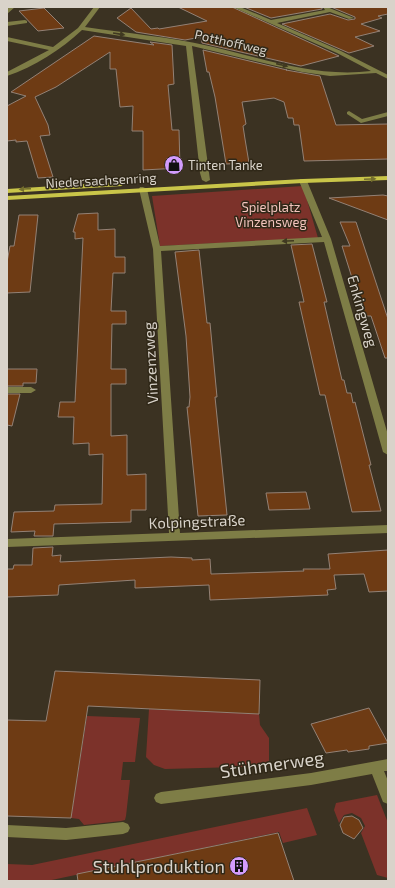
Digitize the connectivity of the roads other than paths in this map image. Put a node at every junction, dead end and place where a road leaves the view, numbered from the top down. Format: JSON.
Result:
{"nodes":[{"id":1,"x":12,"y":7,"type":"edge"},
{"id":2,"x":97,"y":7,"type":"edge"},
{"id":3,"x":236,"y":7,"type":"edge"},
{"id":4,"x":324,"y":7,"type":"edge"},
{"id":5,"x":332,"y":10,"type":"junction"},
{"id":6,"x":7,"y":12,"type":"edge"},
{"id":7,"x":351,"y":18,"type":"dead end"},
{"id":8,"x":25,"y":22,"type":"dead end"},
{"id":9,"x":272,"y":22,"type":"junction"},
{"id":10,"x":7,"y":24,"type":"edge"},
{"id":11,"x":81,"y":28,"type":"junction"},
{"id":12,"x":7,"y":39,"type":"edge"},
{"id":13,"x":189,"y":44,"type":"junction"},
{"id":14,"x":54,"y":49,"type":"junction"},
{"id":15,"x":375,"y":72,"type":"junction"},
{"id":16,"x":7,"y":74,"type":"edge"},
{"id":17,"x":388,"y":77,"type":"edge"},
{"id":18,"x":349,"y":113,"type":"dead end"},
{"id":19,"x":388,"y":114,"type":"edge"},
{"id":20,"x":388,"y":172,"type":"edge"},
{"id":21,"x":388,"y":178,"type":"edge"},
{"id":22,"x":206,"y":180,"type":"junction"},
{"id":23,"x":303,"y":181,"type":"junction"},
{"id":24,"x":144,"y":189,"type":"junction"},
{"id":25,"x":7,"y":196,"type":"edge"},
{"id":26,"x":327,"y":239,"type":"junction"},
{"id":27,"x":157,"y":249,"type":"junction"},
{"id":28,"x":7,"y":390,"type":"edge"},
{"id":29,"x":30,"y":390,"type":"dead end"},
{"id":30,"x":388,"y":452,"type":"edge"},
{"id":31,"x":388,"y":529,"type":"edge"},
{"id":32,"x":175,"y":536,"type":"junction"},
{"id":33,"x":7,"y":543,"type":"edge"},
{"id":34,"x":382,"y":766,"type":"edge"},
{"id":35,"x":160,"y":798,"type":"dead end"},
{"id":36,"x":388,"y":798,"type":"edge"},
{"id":37,"x":123,"y":828,"type":"dead end"},
{"id":38,"x":7,"y":831,"type":"edge"}],
"edges":[{"from":1,"to":6,"type":"street"},
{"from":2,"to":11,"type":"street"},
{"from":3,"to":9,"type":"street"},
{"from":4,"to":5,"type":"street"},
{"from":5,"to":7,"type":"street"},
{"from":5,"to":9,"type":"street"},
{"from":8,"to":10,"type":"street"},
{"from":9,"to":15,"type":"street"},
{"from":11,"to":13,"type":"street","name":"Potthoffweg","one_way":true},
{"from":11,"to":14,"type":"street"},
{"from":12,"to":14,"type":"street"},
{"from":13,"to":15,"type":"street","name":"Potthoffweg","one_way":true},
{"from":13,"to":22,"type":"street"},
{"from":14,"to":16,"type":"street"},
{"from":15,"to":17,"type":"street"},
{"from":18,"to":19,"type":"street"},
{"from":20,"to":22,"type":"main road","name":"Niedersachsenring"},
{"from":23,"to":21,"type":"main road","name":"Niedersachsenring","one_way":true},
{"from":22,"to":25,"type":"main road","name":"Niedersachsenring","one_way":true},
{"from":23,"to":24,"type":"main road","name":"Niedersachsenring"},
{"from":23,"to":26,"type":"street","name":"Enkingweg"},
{"from":24,"to":25,"type":"main road","name":"Niedersachsenring"},
{"from":24,"to":27,"type":"street","name":"Vinzenzweg"},
{"from":26,"to":27,"type":"street","one_way":true},
{"from":26,"to":30,"type":"street","name":"Enkingweg"},
{"from":27,"to":32,"type":"street","name":"Vinzenzweg"},
{"from":28,"to":29,"type":"street"},
{"from":31,"to":32,"type":"street","name":"Kolpingstraße"},
{"from":32,"to":33,"type":"street","name":"Kolpingstraße"},
{"from":34,"to":35,"type":"street","name":"Stühmerweg"},
{"from":34,"to":36,"type":"street"},
{"from":37,"to":38,"type":"street"}]}
